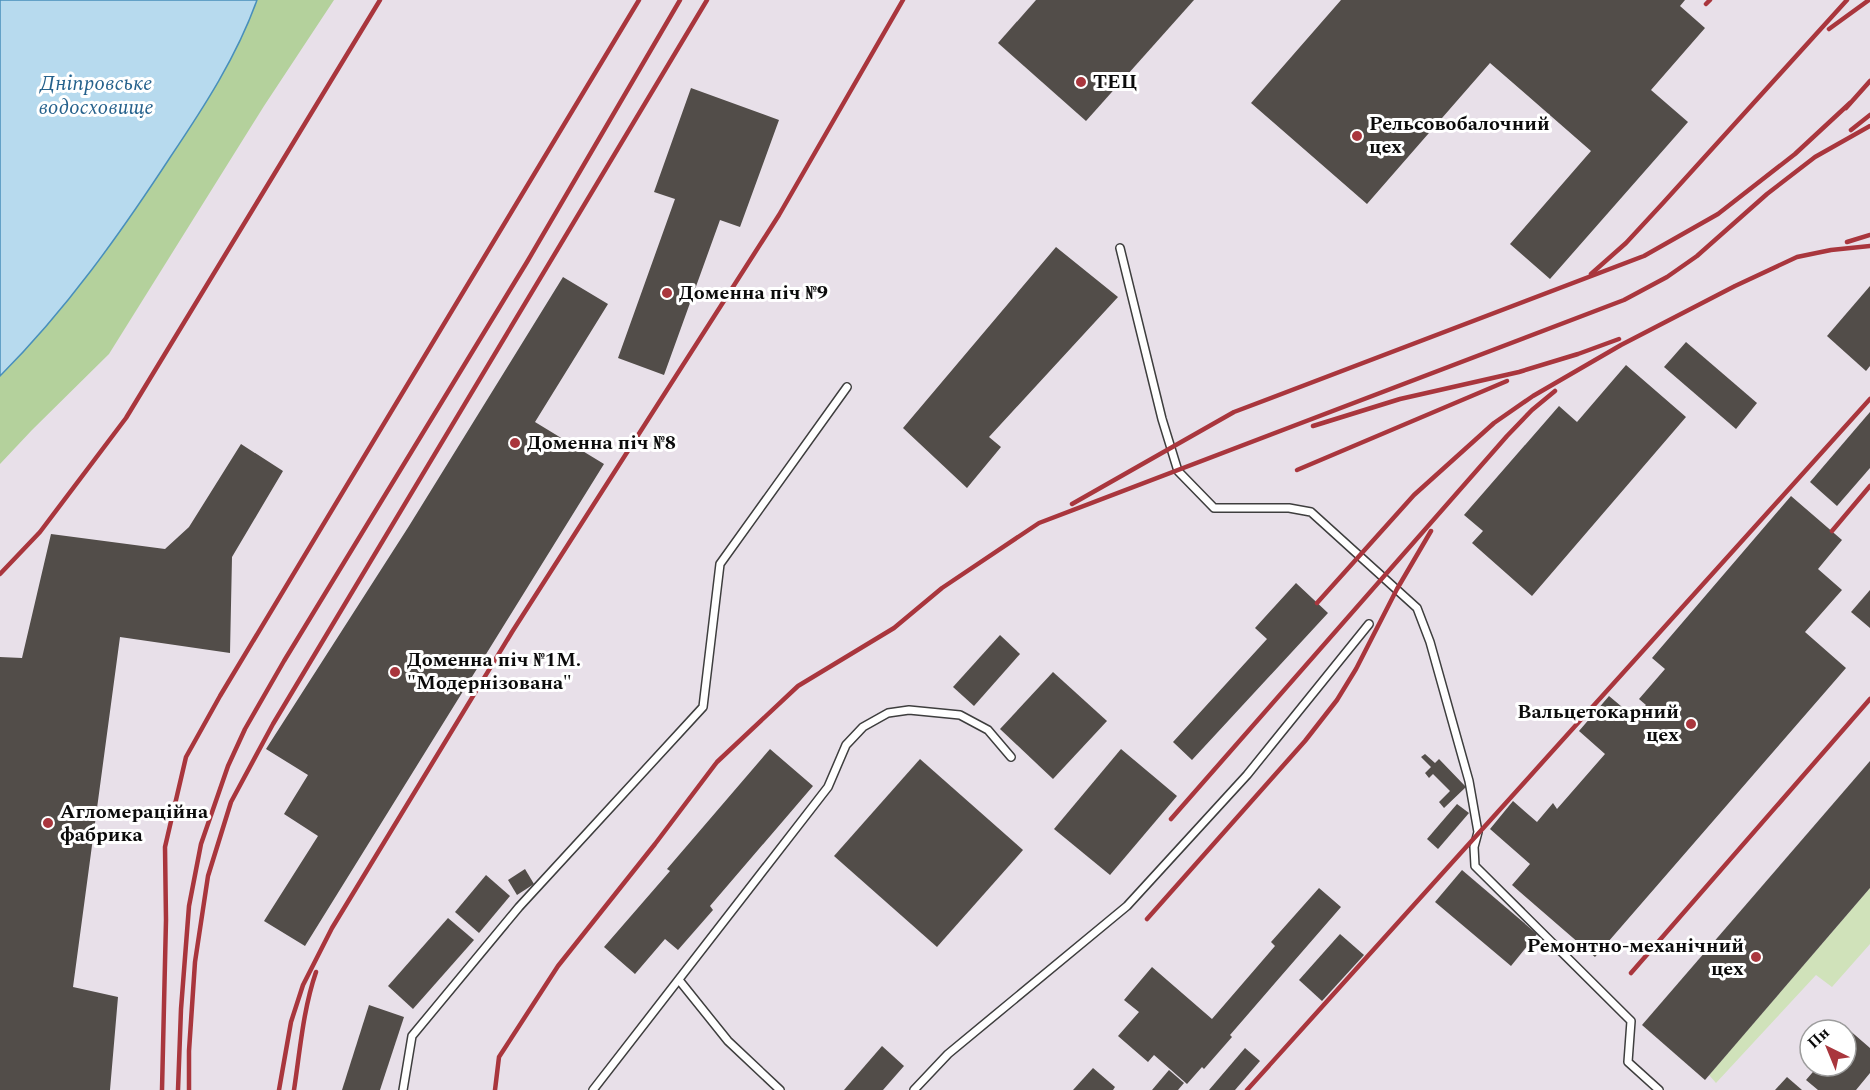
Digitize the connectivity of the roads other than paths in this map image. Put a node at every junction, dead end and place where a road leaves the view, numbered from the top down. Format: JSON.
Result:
{"nodes":[{"id":1,"x":1120,"y":248,"type":"dead end"},
{"id":2,"x":847,"y":387,"type":"dead end"},
{"id":3,"x":1369,"y":624,"type":"dead end"},
{"id":4,"x":1011,"y":757,"type":"dead end"},
{"id":5,"x":679,"y":980,"type":"junction"},
{"id":6,"x":403,"y":1090,"type":"edge"},
{"id":7,"x":593,"y":1090,"type":"edge"},
{"id":8,"x":780,"y":1090,"type":"edge"},
{"id":9,"x":915,"y":1090,"type":"edge"},
{"id":10,"x":1659,"y":1090,"type":"edge"}],
"edges":[{"from":1,"to":10,"type":"lane"},
{"from":2,"to":6,"type":"lane"},
{"from":3,"to":9,"type":"lane"},
{"from":4,"to":5,"type":"lane"},
{"from":5,"to":7,"type":"lane"},
{"from":5,"to":8,"type":"lane"}]}
